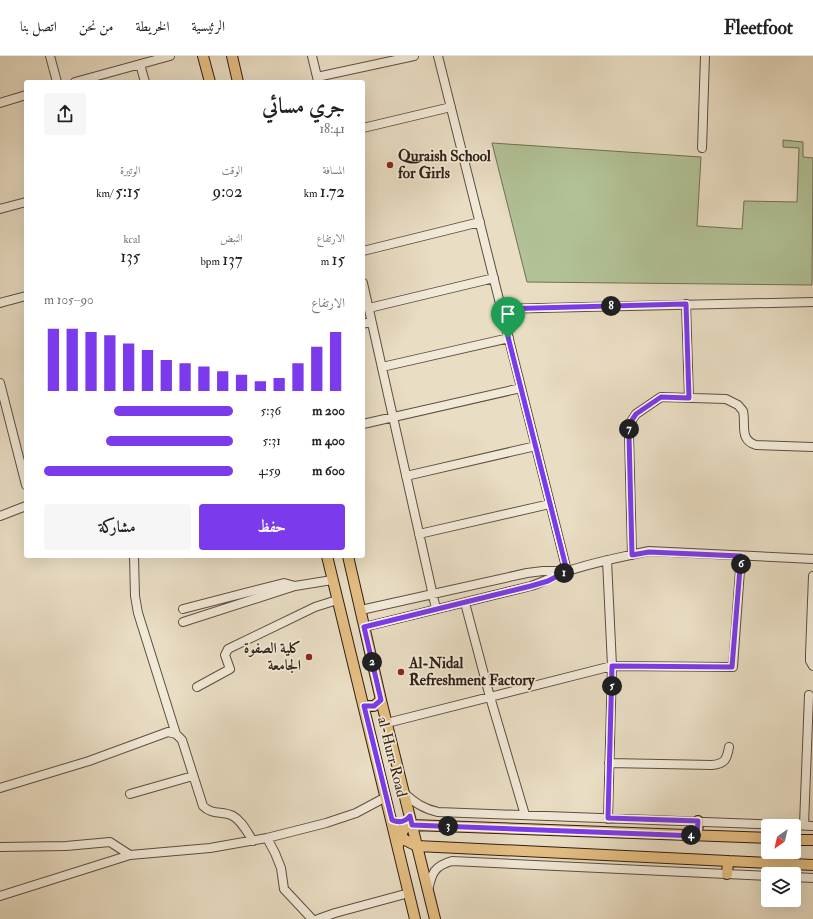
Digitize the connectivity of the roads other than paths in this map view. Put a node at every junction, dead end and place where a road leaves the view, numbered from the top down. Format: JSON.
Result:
{"nodes":[{"id":1,"x":50,"y":56,"type":"edge"},
{"id":2,"x":170,"y":56,"type":"edge"},
{"id":3,"x":203,"y":56,"type":"edge"},
{"id":4,"x":232,"y":56,"type":"edge"},
{"id":5,"x":312,"y":56,"type":"edge"},
{"id":6,"x":414,"y":56,"type":"edge"},
{"id":7,"x":438,"y":56,"type":"edge"},
{"id":8,"x":705,"y":56,"type":"edge"},
{"id":9,"x":140,"y":64,"type":"junction"},
{"id":10,"x":56,"y":80,"type":"edge"},
{"id":11,"x":82,"y":80,"type":"edge"},
{"id":12,"x":144,"y":80,"type":"edge"},
{"id":13,"x":209,"y":80,"type":"edge"},
{"id":14,"x":238,"y":80,"type":"edge"},
{"id":15,"x":317,"y":80,"type":"edge"},
{"id":16,"x":24,"y":96,"type":"edge"},
{"id":17,"x":0,"y":102,"type":"edge"},
{"id":18,"x":451,"y":108,"type":"junction"},
{"id":19,"x":365,"y":128,"type":"edge"},
{"id":20,"x":702,"y":148,"type":"dead end"},
{"id":21,"x":24,"y":203,"type":"edge"},
{"id":22,"x":0,"y":209,"type":"edge"},
{"id":23,"x":480,"y":222,"type":"junction"},
{"id":24,"x":365,"y":251,"type":"edge"},
{"id":25,"x":494,"y":278,"type":"junction"},
{"id":26,"x":365,"y":291,"type":"edge"},
{"id":27,"x":24,"y":297,"type":"edge"},
{"id":28,"x":813,"y":302,"type":"edge"},
{"id":29,"x":0,"y":303,"type":"edge"},
{"id":30,"x":686,"y":304,"type":"junction"},
{"id":31,"x":369,"y":308,"type":"junction"},
{"id":32,"x":501,"y":309,"type":"junction"},
{"id":33,"x":372,"y":321,"type":"junction"},
{"id":34,"x":365,"y":323,"type":"edge"},
{"id":35,"x":508,"y":338,"type":"junction"},
{"id":36,"x":382,"y":367,"type":"junction"},
{"id":37,"x":0,"y":383,"type":"edge"},
{"id":38,"x":521,"y":388,"type":"junction"},
{"id":39,"x":689,"y":398,"type":"junction"},
{"id":40,"x":393,"y":418,"type":"junction"},
{"id":41,"x":365,"y":424,"type":"edge"},
{"id":42,"x":536,"y":446,"type":"junction"},
{"id":43,"x":813,"y":447,"type":"edge"},
{"id":44,"x":406,"y":476,"type":"junction"},
{"id":45,"x":24,"y":477,"type":"edge"},
{"id":46,"x":550,"y":504,"type":"junction"},
{"id":47,"x":24,"y":507,"type":"edge"},
{"id":48,"x":0,"y":516,"type":"edge"},
{"id":49,"x":419,"y":534,"type":"junction"},
{"id":50,"x":632,"y":555,"type":"junction"},
{"id":51,"x":741,"y":556,"type":"junction"},
{"id":52,"x":134,"y":558,"type":"edge"},
{"id":53,"x":327,"y":558,"type":"edge"},
{"id":54,"x":348,"y":558,"type":"edge"},
{"id":55,"x":813,"y":559,"type":"edge"},
{"id":56,"x":607,"y":560,"type":"junction"},
{"id":57,"x":567,"y":571,"type":"junction"},
{"id":58,"x":813,"y":576,"type":"edge"},
{"id":59,"x":332,"y":580,"type":"junction"},
{"id":60,"x":295,"y":586,"type":"junction"},
{"id":61,"x":433,"y":595,"type":"junction"},
{"id":62,"x":338,"y":600,"type":"junction"},
{"id":63,"x":465,"y":603,"type":"junction"},
{"id":64,"x":183,"y":609,"type":"dead end"},
{"id":65,"x":436,"y":609,"type":"junction"},
{"id":66,"x":361,"y":610,"type":"junction"},
{"id":67,"x":182,"y":622,"type":"dead end"},
{"id":68,"x":364,"y":627,"type":"junction"},
{"id":69,"x":612,"y":666,"type":"junction"},
{"id":70,"x":813,"y":666,"type":"edge"},
{"id":71,"x":197,"y":687,"type":"dead end"},
{"id":72,"x":809,"y":695,"type":"dead end"},
{"id":73,"x":490,"y":697,"type":"junction"},
{"id":74,"x":381,"y":700,"type":"junction"},
{"id":75,"x":364,"y":706,"type":"junction"},
{"id":76,"x":811,"y":713,"type":"edge"},
{"id":77,"x":387,"y":723,"type":"junction"},
{"id":78,"x":368,"y":724,"type":"junction"},
{"id":79,"x":176,"y":734,"type":"junction"},
{"id":80,"x":729,"y":747,"type":"dead end"},
{"id":81,"x":609,"y":763,"type":"junction"},
{"id":82,"x":193,"y":776,"type":"junction"},
{"id":83,"x":0,"y":788,"type":"edge"},
{"id":84,"x":404,"y":792,"type":"junction"},
{"id":85,"x":130,"y":794,"type":"dead end"},
{"id":86,"x":386,"y":796,"type":"junction"},
{"id":87,"x":525,"y":815,"type":"junction"},
{"id":88,"x":608,"y":818,"type":"junction"},
{"id":89,"x":411,"y":821,"type":"junction"},
{"id":90,"x":698,"y":821,"type":"junction"},
{"id":91,"x":392,"y":823,"type":"junction"},
{"id":92,"x":804,"y":825,"type":"junction"},
{"id":93,"x":813,"y":826,"type":"edge"},
{"id":94,"x":401,"y":836,"type":"junction"},
{"id":95,"x":697,"y":836,"type":"junction"},
{"id":96,"x":267,"y":838,"type":"junction"},
{"id":97,"x":761,"y":838,"type":"edge"},
{"id":98,"x":801,"y":840,"type":"edge"},
{"id":99,"x":813,"y":840,"type":"edge"},
{"id":100,"x":253,"y":841,"type":"junction"},
{"id":101,"x":0,"y":847,"type":"edge"},
{"id":102,"x":418,"y":848,"type":"junction"},
{"id":103,"x":398,"y":849,"type":"junction"},
{"id":104,"x":130,"y":855,"type":"junction"},
{"id":105,"x":728,"y":861,"type":"junction"},
{"id":106,"x":813,"y":865,"type":"edge"},
{"id":107,"x":727,"y":874,"type":"junction"},
{"id":108,"x":761,"y":876,"type":"edge"},
{"id":109,"x":801,"y":877,"type":"edge"},
{"id":110,"x":813,"y":878,"type":"edge"},
{"id":111,"x":428,"y":891,"type":"junction"},
{"id":112,"x":409,"y":893,"type":"junction"},
{"id":113,"x":0,"y":896,"type":"edge"},
{"id":114,"x":312,"y":919,"type":"edge"},
{"id":115,"x":318,"y":919,"type":"edge"},
{"id":116,"x":415,"y":919,"type":"edge"},
{"id":117,"x":435,"y":919,"type":"edge"}],
"edges":[{"from":1,"to":10,"type":"street"},
{"from":2,"to":9,"type":"street"},
{"from":3,"to":13,"type":"main road"},
{"from":4,"to":14,"type":"main road"},
{"from":5,"to":15,"type":"street"},
{"from":6,"to":15,"type":"street"},
{"from":7,"to":18,"type":"street"},
{"from":8,"to":20,"type":"street"},
{"from":9,"to":11,"type":"street"},
{"from":9,"to":12,"type":"street"},
{"from":16,"to":17,"type":"street"},
{"from":18,"to":19,"type":"street"},
{"from":18,"to":23,"type":"street"},
{"from":21,"to":22,"type":"street"},
{"from":23,"to":24,"type":"street"},
{"from":23,"to":25,"type":"street"},
{"from":25,"to":31,"type":"street"},
{"from":25,"to":32,"type":"street"},
{"from":26,"to":31,"type":"street"},
{"from":27,"to":29,"type":"street"},
{"from":28,"to":30,"type":"street"},
{"from":30,"to":32,"type":"street"},
{"from":30,"to":39,"type":"street"},
{"from":31,"to":33,"type":"street"},
{"from":32,"to":35,"type":"street"},
{"from":33,"to":34,"type":"street"},
{"from":33,"to":36,"type":"street"},
{"from":35,"to":36,"type":"street"},
{"from":35,"to":38,"type":"street"},
{"from":36,"to":40,"type":"street"},
{"from":37,"to":45,"type":"street"},
{"from":38,"to":40,"type":"street"},
{"from":38,"to":42,"type":"street"},
{"from":39,"to":43,"type":"street"},
{"from":39,"to":50,"type":"street"},
{"from":40,"to":41,"type":"street"},
{"from":40,"to":44,"type":"street"},
{"from":42,"to":44,"type":"street"},
{"from":42,"to":46,"type":"street"},
{"from":44,"to":49,"type":"street"},
{"from":46,"to":49,"type":"street"},
{"from":46,"to":57,"type":"street"},
{"from":47,"to":48,"type":"street"},
{"from":49,"to":61,"type":"street"},
{"from":50,"to":51,"type":"street"},
{"from":50,"to":56,"type":"street"},
{"from":51,"to":55,"type":"street"},
{"from":51,"to":69,"type":"street"},
{"from":52,"to":79,"type":"street"},
{"from":53,"to":59,"type":"main road","name":"al-Hurr Road"},
{"from":54,"to":66,"type":"main road","name":"al-Hurr Road"},
{"from":56,"to":57,"type":"street"},
{"from":56,"to":69,"type":"street"},
{"from":57,"to":61,"type":"street"},
{"from":57,"to":63,"type":"street"},
{"from":58,"to":70,"type":"street"},
{"from":59,"to":60,"type":"street"},
{"from":59,"to":62,"type":"main road","name":"al-Hurr Road"},
{"from":60,"to":64,"type":"street"},
{"from":60,"to":67,"type":"street"},
{"from":61,"to":65,"type":"street"},
{"from":61,"to":66,"type":"street"},
{"from":62,"to":71,"type":"street"},
{"from":62,"to":75,"type":"main road","name":"al-Hurr Road"},
{"from":63,"to":65,"type":"street"},
{"from":63,"to":73,"type":"street"},
{"from":65,"to":68,"type":"street"},
{"from":66,"to":68,"type":"main road","name":"al-Hurr Road"},
{"from":68,"to":74,"type":"main road","name":"al-Hurr Road"},
{"from":69,"to":73,"type":"street"},
{"from":69,"to":81,"type":"street"},
{"from":72,"to":76,"type":"street"},
{"from":73,"to":77,"type":"street"},
{"from":73,"to":87,"type":"street"},
{"from":74,"to":75,"type":"main road"},
{"from":74,"to":77,"type":"main road","name":"al-Hurr Road"},
{"from":75,"to":78,"type":"main road","name":"al-Hurr Road"},
{"from":76,"to":92,"type":"street"},
{"from":77,"to":78,"type":"main road"},
{"from":77,"to":84,"type":"main road","name":"al-Hurr Road"},
{"from":78,"to":86,"type":"main road","name":"al-Hurr Road"},
{"from":79,"to":82,"type":"street"},
{"from":79,"to":83,"type":"street"},
{"from":80,"to":81,"type":"street"},
{"from":81,"to":88,"type":"street"},
{"from":82,"to":85,"type":"street"},
{"from":82,"to":100,"type":"street"},
{"from":84,"to":87,"type":"street"},
{"from":84,"to":89,"type":"main road","name":"al-Hurr Road"},
{"from":86,"to":91,"type":"main road","name":"al-Hurr Road"},
{"from":86,"to":96,"type":"street"},
{"from":87,"to":88,"type":"street"},
{"from":88,"to":90,"type":"street"},
{"from":89,"to":91,"type":"main road"},
{"from":89,"to":94,"type":"main road"},
{"from":89,"to":95,"type":"main road"},
{"from":89,"to":102,"type":"main road","name":"al-Hurr Road"},
{"from":90,"to":92,"type":"street"},
{"from":90,"to":95,"type":"main road"},
{"from":91,"to":94,"type":"main road"},
{"from":91,"to":103,"type":"main road","name":"al-Hurr Road"},
{"from":92,"to":93,"type":"street"},
{"from":94,"to":102,"type":"main road"},
{"from":94,"to":103,"type":"main road"},
{"from":95,"to":97,"type":"main road"},
{"from":96,"to":100,"type":"street"},
{"from":96,"to":114,"type":"street"},
{"from":98,"to":99,"type":"main road"},
{"from":100,"to":104,"type":"street"},
{"from":101,"to":104,"type":"street"},
{"from":102,"to":103,"type":"main road"},
{"from":102,"to":105,"type":"main road"},
{"from":102,"to":111,"type":"main road","name":"al-Hurr Road"},
{"from":103,"to":112,"type":"main road","name":"al-Hurr Road"},
{"from":104,"to":113,"type":"street"},
{"from":105,"to":106,"type":"main road"},
{"from":105,"to":107,"type":"main road"},
{"from":107,"to":108,"type":"street"},
{"from":107,"to":111,"type":"street"},
{"from":109,"to":110,"type":"street"},
{"from":111,"to":117,"type":"main road","name":"al-Hurr Road"},
{"from":112,"to":115,"type":"street"},
{"from":112,"to":116,"type":"main road","name":"al-Hurr Road"}]}
